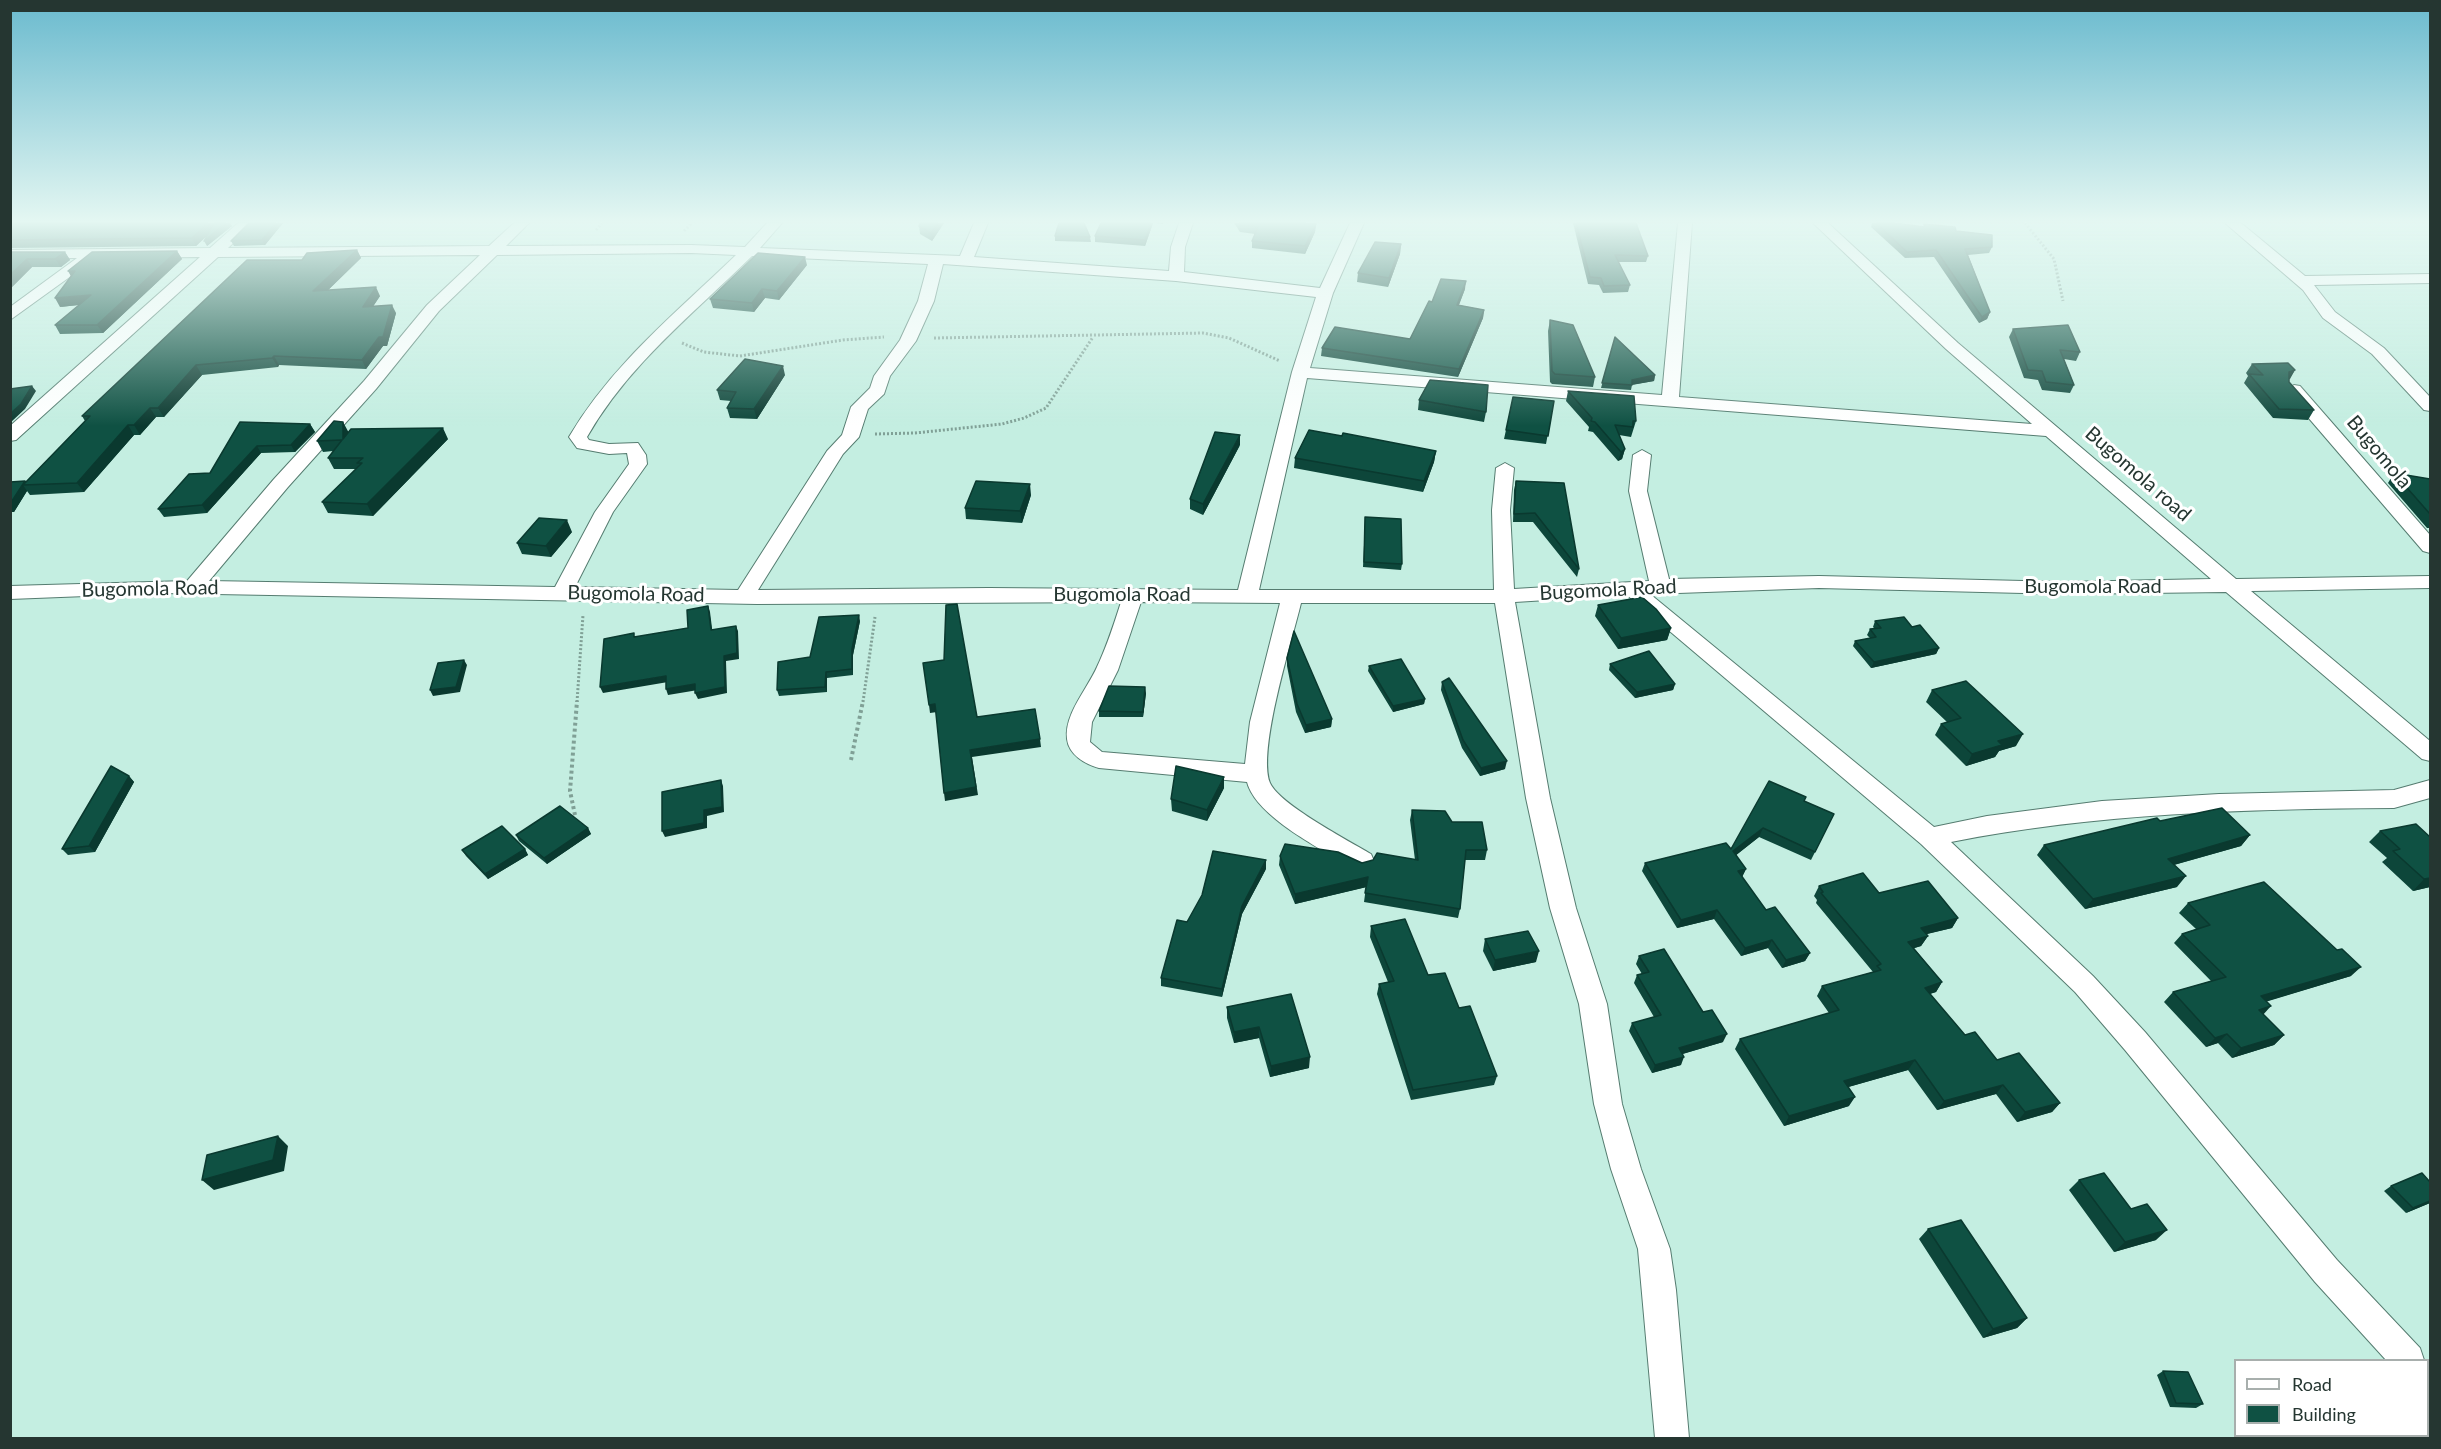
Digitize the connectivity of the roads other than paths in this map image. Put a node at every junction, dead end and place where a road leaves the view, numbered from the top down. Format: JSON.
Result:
{"nodes":[{"id":1,"x":43,"y":291,"type":"edge"},
{"id":2,"x":175,"y":291,"type":"edge"},
{"id":3,"x":451,"y":291,"type":"edge"},
{"id":4,"x":709,"y":291,"type":"edge"},
{"id":5,"x":929,"y":291,"type":"edge"},
{"id":6,"x":1304,"y":291,"type":"edge"},
{"id":7,"x":1680,"y":291,"type":"edge"},
{"id":8,"x":1893,"y":291,"type":"edge"},
{"id":9,"x":2309,"y":291,"type":"edge"},
{"id":10,"x":1325,"y":293,"type":"joint"},
{"id":11,"x":10,"y":315,"type":"edge"},
{"id":12,"x":1300,"y":372,"type":"junction"},
{"id":13,"x":2291,"y":386,"type":"edge"},
{"id":14,"x":1670,"y":400,"type":"junction"},
{"id":15,"x":2430,"y":406,"type":"edge"},
{"id":16,"x":2054,"y":431,"type":"junction"},
{"id":17,"x":10,"y":435,"type":"edge"},
{"id":18,"x":1642,"y":455,"type":"dead end"},
{"id":19,"x":1505,"y":468,"type":"dead end"},
{"id":20,"x":2430,"y":547,"type":"edge"},
{"id":21,"x":2430,"y":582,"type":"edge"},
{"id":22,"x":2233,"y":587,"type":"junction"},
{"id":23,"x":193,"y":588,"type":"junction"},
{"id":24,"x":1661,"y":588,"type":"junction"},
{"id":25,"x":1633,"y":590,"type":"junction"},
{"id":26,"x":10,"y":593,"type":"edge"},
{"id":27,"x":572,"y":593,"type":"junction"},
{"id":28,"x":1133,"y":595,"type":"junction"},
{"id":29,"x":1246,"y":596,"type":"junction"},
{"id":30,"x":1504,"y":596,"type":"junction"},
{"id":31,"x":745,"y":597,"type":"junction"},
{"id":32,"x":1292,"y":597,"type":"junction"},
{"id":33,"x":2430,"y":753,"type":"edge"},
{"id":34,"x":1257,"y":774,"type":"junction"},
{"id":35,"x":2430,"y":789,"type":"edge"},
{"id":36,"x":1930,"y":837,"type":"junction"},
{"id":37,"x":1362,"y":861,"type":"edge"},
{"id":38,"x":2407,"y":1359,"type":"edge"},
{"id":39,"x":1671,"y":1438,"type":"edge"}],
"edges":[{"from":1,"to":11,"type":"street"},
{"from":2,"to":17,"type":"street"},
{"from":3,"to":23,"type":"street"},
{"from":4,"to":27,"type":"street"},
{"from":5,"to":31,"type":"street"},
{"from":6,"to":10,"type":"street"},
{"from":7,"to":14,"type":"street"},
{"from":8,"to":16,"type":"street","name":"Bugomola road"},
{"from":9,"to":15,"type":"street"},
{"from":10,"to":12,"type":"street"},
{"from":12,"to":14,"type":"street","name":"Bugomola Road"},
{"from":12,"to":29,"type":"street"},
{"from":13,"to":20,"type":"street","name":"Bugomola"},
{"from":14,"to":16,"type":"street","name":"Bugomola Road"},
{"from":16,"to":22,"type":"street","name":"Bugomola road"},
{"from":18,"to":24,"type":"street"},
{"from":19,"to":30,"type":"street"},
{"from":21,"to":22,"type":"street","name":"Bugomola Road"},
{"from":22,"to":24,"type":"street","name":"Bugomola Road"},
{"from":22,"to":33,"type":"street","name":"Bugomola road"},
{"from":23,"to":26,"type":"street","name":"Bugomola Road"},
{"from":23,"to":27,"type":"street","name":"Bugomola Road"},
{"from":24,"to":25,"type":"street","name":"Bugomola Road"},
{"from":25,"to":30,"type":"street","name":"Bugomola Road"},
{"from":25,"to":36,"type":"street"},
{"from":27,"to":31,"type":"street","name":"Bugomola Road"},
{"from":28,"to":29,"type":"street","name":"Bugomola Road"},
{"from":28,"to":31,"type":"street","name":"Bugomola Road"},
{"from":28,"to":34,"type":"street"},
{"from":29,"to":32,"type":"street","name":"Bugomola Road"},
{"from":30,"to":32,"type":"street","name":"Bugomola Road"},
{"from":30,"to":39,"type":"street"},
{"from":32,"to":34,"type":"street"},
{"from":34,"to":37,"type":"street"},
{"from":35,"to":36,"type":"street"},
{"from":36,"to":38,"type":"street"}]}
